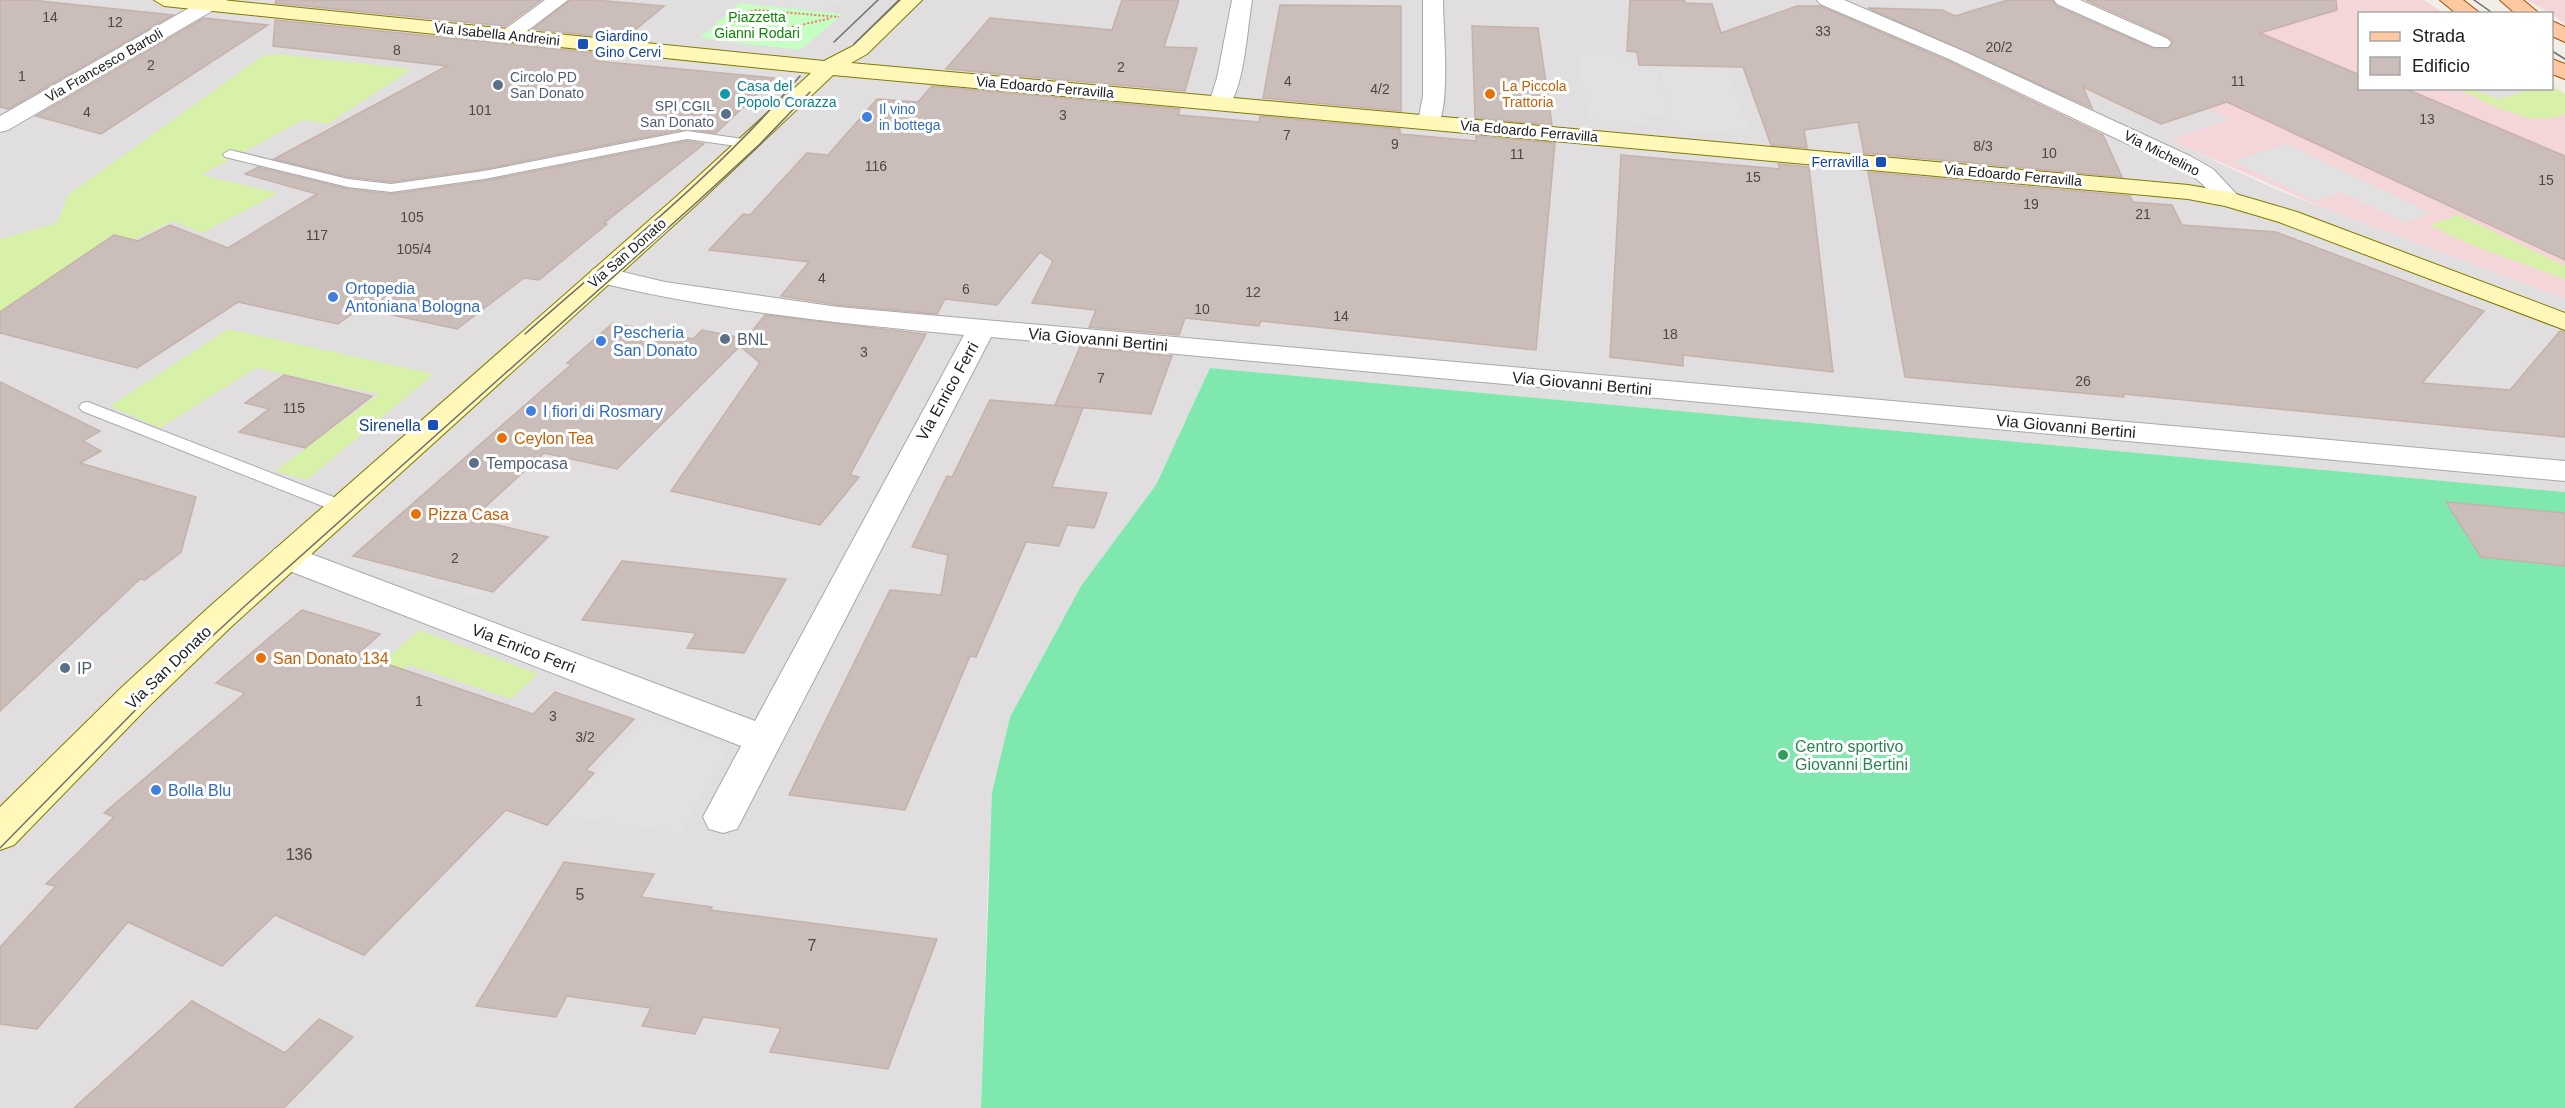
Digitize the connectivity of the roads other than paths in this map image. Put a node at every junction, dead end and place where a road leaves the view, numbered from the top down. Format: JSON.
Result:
{"nodes":[{"id":1,"x":164,"y":0,"type":"edge"},
{"id":2,"x":558,"y":0,"type":"edge"},
{"id":3,"x":912,"y":0,"type":"edge"},
{"id":4,"x":1242,"y":0,"type":"edge"},
{"id":5,"x":1433,"y":0,"type":"edge"},
{"id":6,"x":1827,"y":0,"type":"edge"},
{"id":7,"x":2064,"y":0,"type":"edge"},
{"id":8,"x":2450,"y":0,"type":"edge"},
{"id":9,"x":2510,"y":0,"type":"edge"},
{"id":10,"x":213,"y":2,"type":"edge"},
{"id":11,"x":2468,"y":12,"type":"edge"},
{"id":12,"x":2527,"y":12,"type":"edge"},
{"id":13,"x":508,"y":36,"type":"junction"},
{"id":14,"x":2161,"y":43,"type":"dead end"},
{"id":15,"x":829,"y":67,"type":"junction"},
{"id":16,"x":1220,"y":103,"type":"junction"},
{"id":17,"x":1429,"y":122,"type":"junction"},
{"id":18,"x":0,"y":126,"type":"edge"},
{"id":19,"x":750,"y":144,"type":"junction"},
{"id":20,"x":230,"y":154,"type":"dead end"},
{"id":21,"x":2229,"y":199,"type":"junction"},
{"id":22,"x":602,"y":275,"type":"junction"},
{"id":23,"x":2565,"y":322,"type":"edge"},
{"id":24,"x":981,"y":329,"type":"junction"},
{"id":25,"x":87,"y":407,"type":"dead end"},
{"id":26,"x":2565,"y":471,"type":"edge"},
{"id":27,"x":342,"y":507,"type":"junction"},
{"id":28,"x":286,"y":557,"type":"junction"},
{"id":29,"x":762,"y":739,"type":"junction"},
{"id":30,"x":723,"y":817,"type":"dead end"},
{"id":31,"x":0,"y":833,"type":"edge"}],
"edges":[{"from":1,"to":10,"type":"main road","name":"Via Isabella Andreini"},
{"from":2,"to":13,"type":"street"},
{"from":3,"to":15,"type":"main road","name":"Via San Donato"},
{"from":4,"to":16,"type":"street"},
{"from":5,"to":17,"type":"street"},
{"from":6,"to":21,"type":"street","name":"Via Michelino"},
{"from":7,"to":14,"type":"street"},
{"from":8,"to":11,"type":"main road"},
{"from":9,"to":12,"type":"main road"},
{"from":10,"to":13,"type":"main road","name":"Via Isabella Andreini"},
{"from":10,"to":18,"type":"street","name":"Via Francesco Bartoli"},
{"from":13,"to":15,"type":"main road","name":"Via Isabella Andreini"},
{"from":15,"to":16,"type":"main road","name":"Via Edoardo Ferravilla"},
{"from":15,"to":19,"type":"main road","name":"Via San Donato"},
{"from":16,"to":17,"type":"main road","name":"Via Edoardo Ferravilla"},
{"from":17,"to":21,"type":"main road","name":"Via Edoardo Ferravilla"},
{"from":19,"to":20,"type":"lane"},
{"from":19,"to":22,"type":"main road","name":"Via San Donato"},
{"from":21,"to":23,"type":"main road"},
{"from":22,"to":24,"type":"street","name":"Via Giovanni Bertini"},
{"from":22,"to":27,"type":"main road","name":"Via San Donato"},
{"from":24,"to":26,"type":"street","name":"Via Giovanni Bertini"},
{"from":24,"to":29,"type":"street","name":"Via Enrico Ferri"},
{"from":25,"to":27,"type":"lane"},
{"from":27,"to":28,"type":"main road","name":"Via San Donato"},
{"from":28,"to":29,"type":"street","name":"Via Enrico Ferri"},
{"from":28,"to":31,"type":"main road","name":"Via San Donato"},
{"from":29,"to":30,"type":"street","name":"Via Enrico Ferri"}]}
